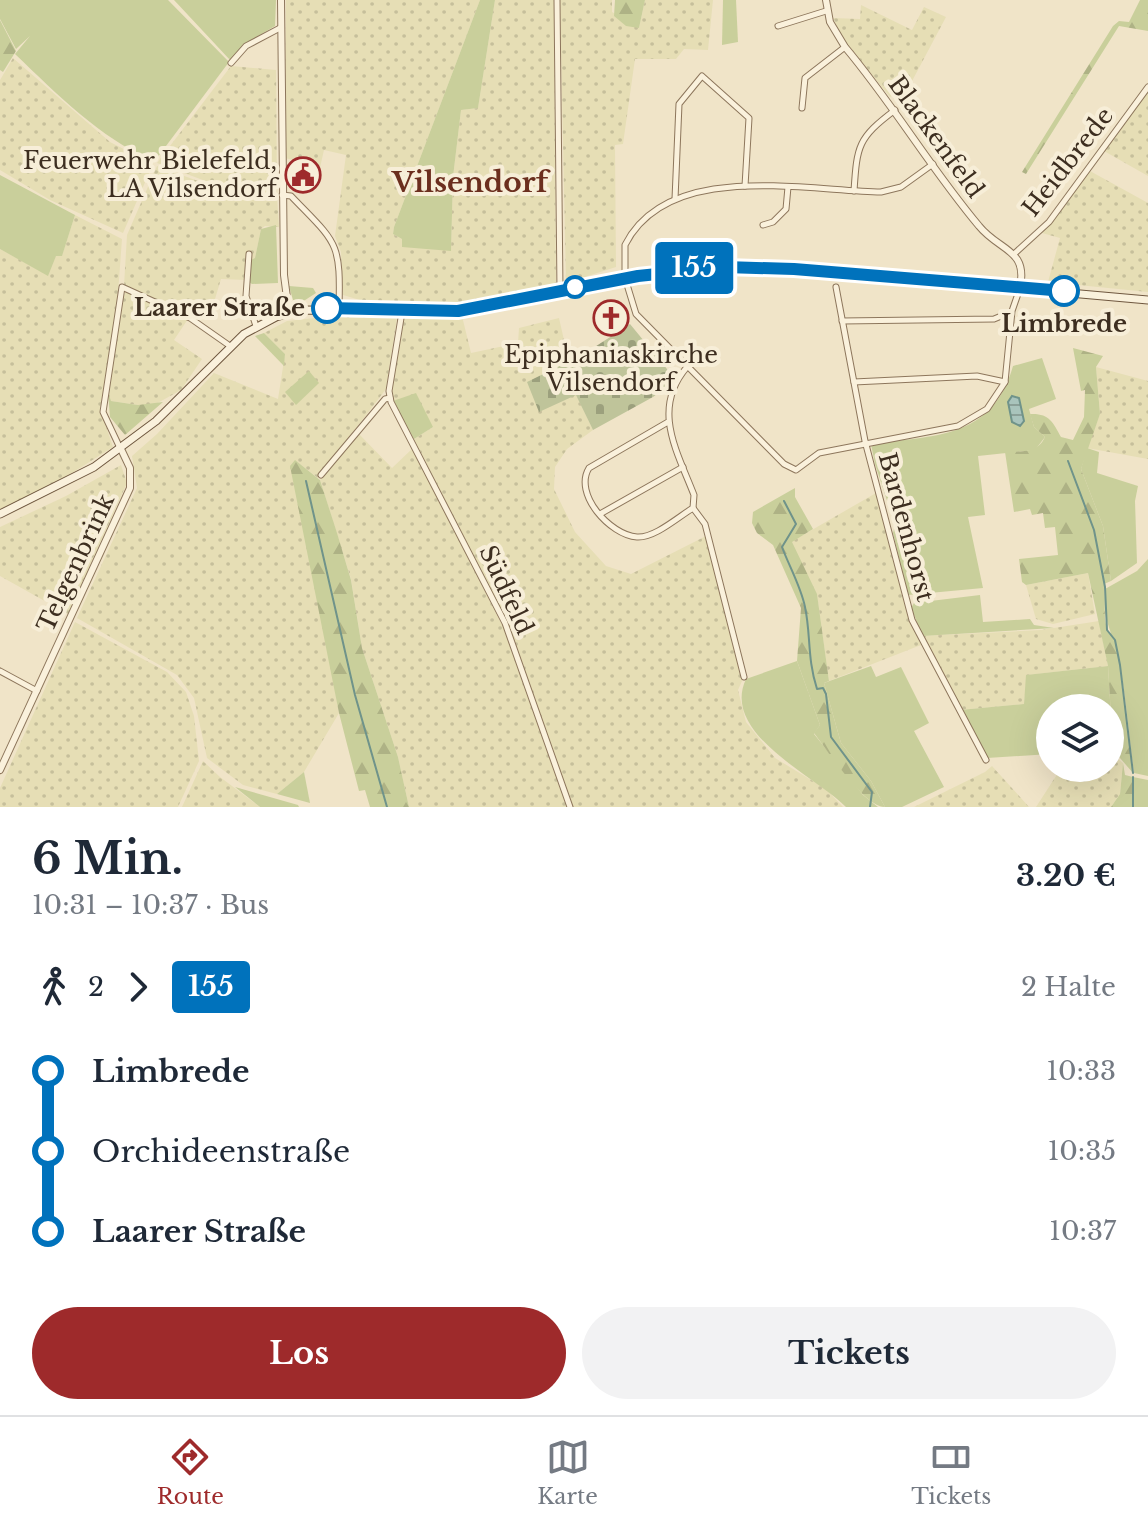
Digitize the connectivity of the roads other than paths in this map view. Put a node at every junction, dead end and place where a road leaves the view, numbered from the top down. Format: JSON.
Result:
{"nodes":[{"id":1,"x":281,"y":0,"type":"edge"},
{"id":2,"x":557,"y":0,"type":"edge"},
{"id":3,"x":826,"y":0,"type":"edge"},
{"id":4,"x":826,"y":11,"type":"junction"},
{"id":5,"x":778,"y":26,"type":"dead end"},
{"id":6,"x":280,"y":28,"type":"junction"},
{"id":7,"x":845,"y":47,"type":"junction"},
{"id":8,"x":231,"y":63,"type":"dead end"},
{"id":9,"x":1148,"y":87,"type":"edge"},
{"id":10,"x":802,"y":108,"type":"dead end"},
{"id":11,"x":895,"y":110,"type":"junction"},
{"id":12,"x":933,"y":164,"type":"junction"},
{"id":13,"x":745,"y":186,"type":"junction"},
{"id":14,"x":788,"y":187,"type":"junction"},
{"id":15,"x":854,"y":191,"type":"junction"},
{"id":16,"x":282,"y":195,"type":"junction"},
{"id":17,"x":675,"y":199,"type":"junction"},
{"id":18,"x":763,"y":225,"type":"dead end"},
{"id":19,"x":249,"y":254,"type":"dead end"},
{"id":20,"x":1014,"y":254,"type":"junction"},
{"id":21,"x":625,"y":278,"type":"junction"},
{"id":22,"x":836,"y":287,"type":"dead end"},
{"id":23,"x":1020,"y":287,"type":"junction"},
{"id":24,"x":560,"y":291,"type":"junction"},
{"id":25,"x":1148,"y":300,"type":"edge"},
{"id":26,"x":339,"y":307,"type":"junction"},
{"id":27,"x":1012,"y":311,"type":"junction"},
{"id":28,"x":402,"y":312,"type":"junction"},
{"id":29,"x":289,"y":313,"type":"junction"},
{"id":30,"x":842,"y":321,"type":"junction"},
{"id":31,"x":256,"y":326,"type":"junction"},
{"id":32,"x":230,"y":346,"type":"junction"},
{"id":33,"x":687,"y":367,"type":"junction"},
{"id":34,"x":854,"y":382,"type":"junction"},
{"id":35,"x":1005,"y":382,"type":"junction"},
{"id":36,"x":390,"y":398,"type":"junction"},
{"id":37,"x":668,"y":422,"type":"junction"},
{"id":38,"x":865,"y":441,"type":"junction"},
{"id":39,"x":121,"y":449,"type":"junction"},
{"id":40,"x":683,"y":467,"type":"junction"},
{"id":41,"x":321,"y":475,"type":"dead end"},
{"id":42,"x":693,"y":508,"type":"junction"},
{"id":43,"x":0,"y":514,"type":"edge"},
{"id":44,"x":600,"y":514,"type":"junction"},
{"id":45,"x":0,"y":671,"type":"edge"},
{"id":46,"x":744,"y":677,"type":"dead end"},
{"id":47,"x":37,"y":691,"type":"junction"},
{"id":48,"x":986,"y":760,"type":"dead end"},
{"id":49,"x":0,"y":770,"type":"edge"},
{"id":50,"x":570,"y":807,"type":"edge"}],
"edges":[{"from":1,"to":6,"type":"street"},
{"from":2,"to":24,"type":"street"},
{"from":3,"to":4,"type":"street","name":"Blackenfeld"},
{"from":4,"to":5,"type":"street"},
{"from":4,"to":7,"type":"street","name":"Blackenfeld"},
{"from":6,"to":8,"type":"street"},
{"from":6,"to":16,"type":"street"},
{"from":7,"to":10,"type":"street"},
{"from":7,"to":11,"type":"street","name":"Blackenfeld"},
{"from":9,"to":20,"type":"street","name":"Heidbrede"},
{"from":11,"to":12,"type":"street","name":"Blackenfeld"},
{"from":11,"to":15,"type":"street"},
{"from":12,"to":15,"type":"street"},
{"from":12,"to":20,"type":"street","name":"Blackenfeld"},
{"from":13,"to":14,"type":"street"},
{"from":13,"to":17,"type":"street"},
{"from":13,"to":17,"type":"street"},
{"from":14,"to":15,"type":"street"},
{"from":14,"to":18,"type":"street"},
{"from":16,"to":26,"type":"street"},
{"from":16,"to":29,"type":"street"},
{"from":17,"to":21,"type":"street"},
{"from":19,"to":31,"type":"street"},
{"from":20,"to":23,"type":"street"},
{"from":21,"to":23,"type":"main road"},
{"from":21,"to":24,"type":"main road"},
{"from":21,"to":33,"type":"street"},
{"from":22,"to":30,"type":"street","name":"Bardenhorst"},
{"from":23,"to":25,"type":"main road"},
{"from":23,"to":27,"type":"street"},
{"from":24,"to":28,"type":"main road"},
{"from":26,"to":28,"type":"main road"},
{"from":26,"to":29,"type":"main road"},
{"from":27,"to":30,"type":"street"},
{"from":27,"to":35,"type":"street"},
{"from":28,"to":36,"type":"street"},
{"from":29,"to":31,"type":"main road"},
{"from":30,"to":34,"type":"street","name":"Bardenhorst"},
{"from":31,"to":32,"type":"main road"},
{"from":32,"to":39,"type":"main road"},
{"from":32,"to":39,"type":"street"},
{"from":33,"to":37,"type":"street"},
{"from":33,"to":38,"type":"street"},
{"from":34,"to":35,"type":"street"},
{"from":34,"to":38,"type":"street","name":"Bardenhorst"},
{"from":35,"to":38,"type":"street"},
{"from":36,"to":41,"type":"street"},
{"from":36,"to":50,"type":"street","name":"Südfeld"},
{"from":37,"to":40,"type":"street"},
{"from":37,"to":44,"type":"street"},
{"from":38,"to":48,"type":"street","name":"Bardenhorst"},
{"from":39,"to":43,"type":"main road"},
{"from":39,"to":47,"type":"street","name":"Telgenbrink"},
{"from":40,"to":42,"type":"street"},
{"from":40,"to":44,"type":"street"},
{"from":42,"to":44,"type":"street"},
{"from":42,"to":46,"type":"street"},
{"from":45,"to":47,"type":"street"},
{"from":47,"to":49,"type":"street","name":"Telgenbrink"}]}
